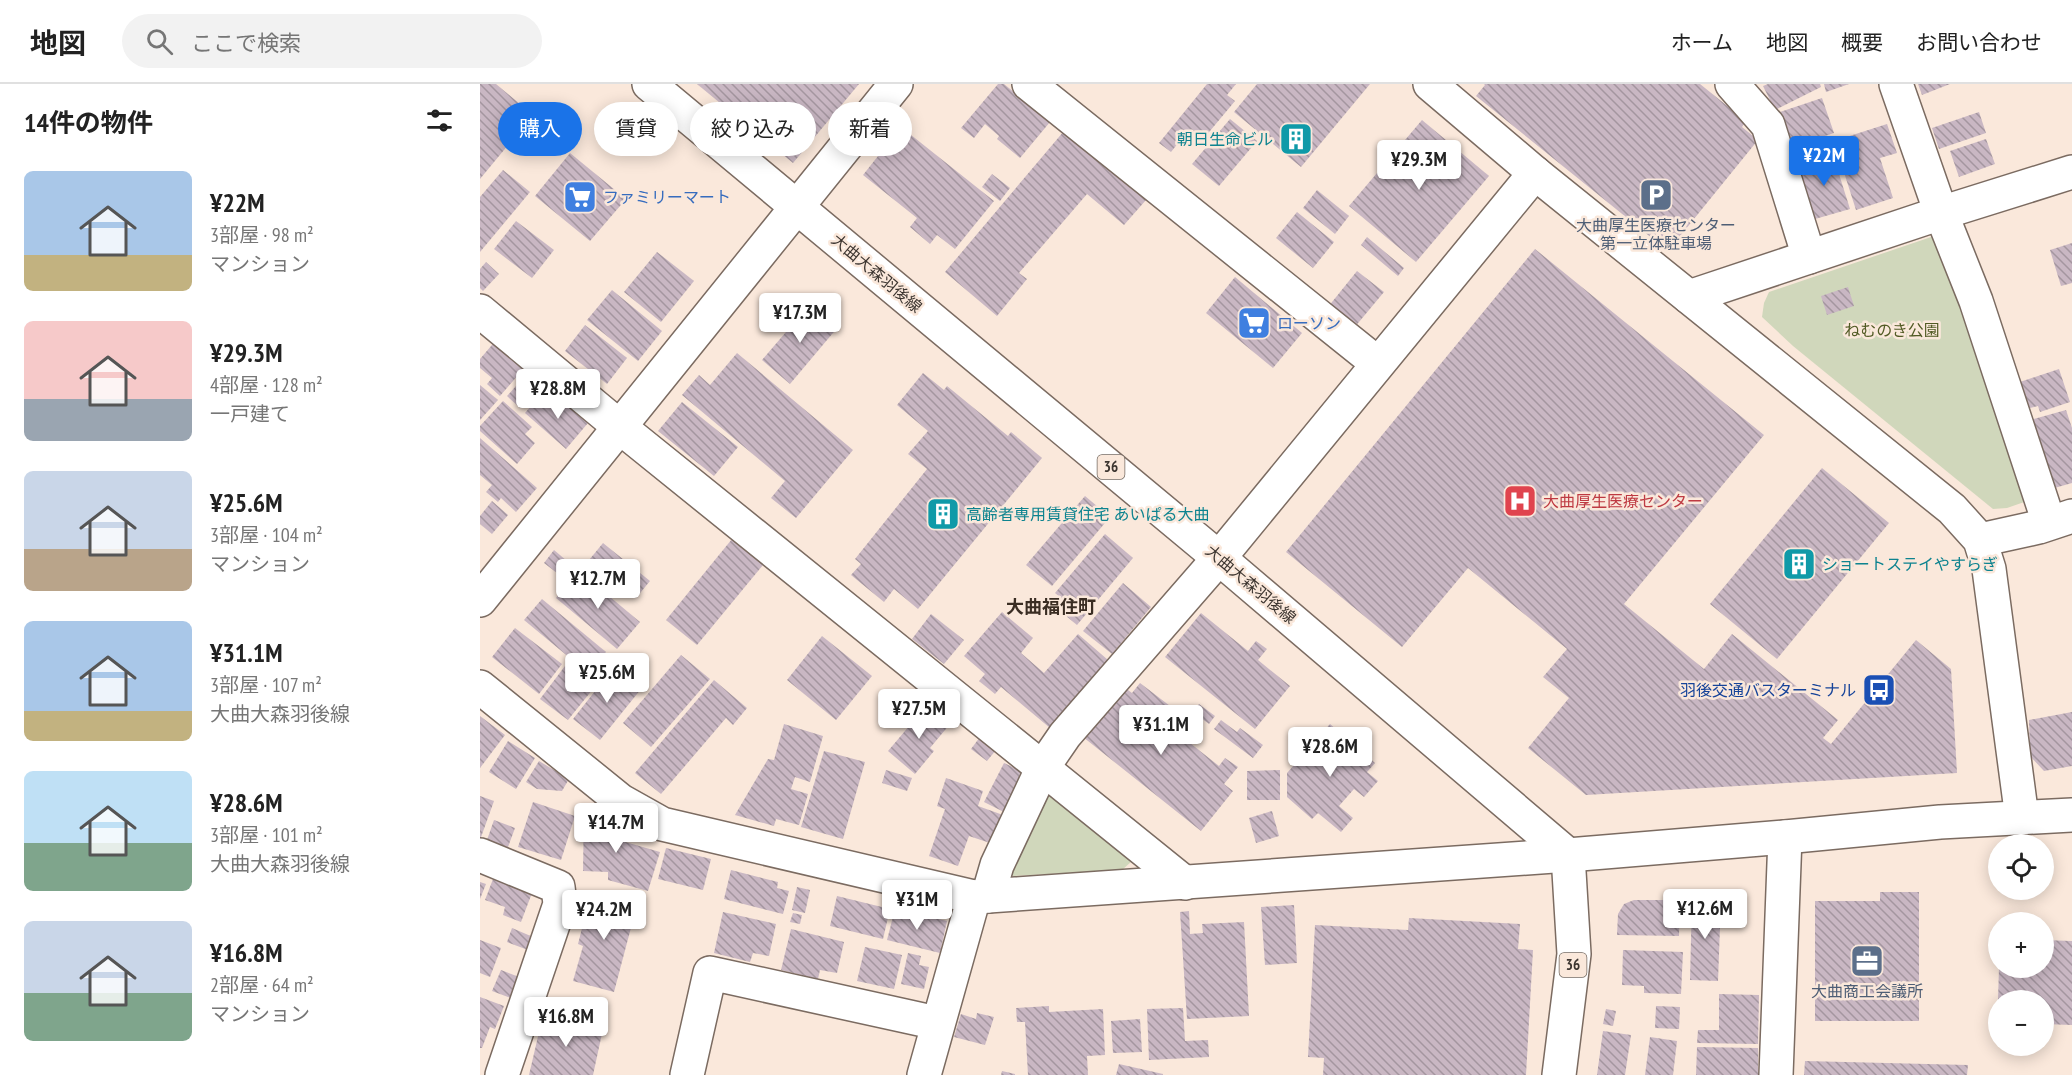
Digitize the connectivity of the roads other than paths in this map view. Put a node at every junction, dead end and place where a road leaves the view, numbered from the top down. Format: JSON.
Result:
{"nodes":[{"id":1,"x":649,"y":84,"type":"edge"},
{"id":2,"x":896,"y":84,"type":"edge"},
{"id":3,"x":1029,"y":84,"type":"edge"},
{"id":4,"x":1732,"y":84,"type":"edge"},
{"id":5,"x":1896,"y":84,"type":"edge"},
{"id":6,"x":1437,"y":86,"type":"edge"},
{"id":7,"x":1535,"y":172,"type":"junction"},
{"id":8,"x":2072,"y":172,"type":"edge"},
{"id":9,"x":796,"y":206,"type":"junction"},
{"id":10,"x":1941,"y":213,"type":"junction"},
{"id":11,"x":1809,"y":257,"type":"junction"},
{"id":12,"x":1689,"y":297,"type":"junction"},
{"id":13,"x":485,"y":327,"type":"edge"},
{"id":14,"x":1377,"y":363,"type":"junction"},
{"id":15,"x":621,"y":428,"type":"junction"},
{"id":16,"x":2061,"y":520,"type":"edge"},
{"id":17,"x":1980,"y":540,"type":"junction"},
{"id":18,"x":1219,"y":558,"type":"junction"},
{"id":19,"x":480,"y":600,"type":"edge"},
{"id":20,"x":480,"y":687,"type":"edge"},
{"id":21,"x":1043,"y":767,"type":"junction"},
{"id":22,"x":2072,"y":814,"type":"edge"},
{"id":23,"x":2022,"y":818,"type":"junction"},
{"id":24,"x":1785,"y":837,"type":"junction"},
{"id":25,"x":480,"y":855,"type":"edge"},
{"id":26,"x":1569,"y":855,"type":"junction"},
{"id":27,"x":1185,"y":883,"type":"junction"},
{"id":28,"x":981,"y":896,"type":"junction"},
{"id":29,"x":937,"y":1023,"type":"junction"},
{"id":30,"x":502,"y":1075,"type":"edge"},
{"id":31,"x":687,"y":1075,"type":"edge"},
{"id":32,"x":924,"y":1075,"type":"edge"},
{"id":33,"x":1559,"y":1075,"type":"edge"},
{"id":34,"x":1776,"y":1075,"type":"edge"}],
"edges":[{"from":1,"to":9,"type":"street","name":"大曲大森羽後線","number":"36"},
{"from":2,"to":9,"type":"street"},
{"from":3,"to":14,"type":"street"},
{"from":4,"to":11,"type":"street"},
{"from":5,"to":10,"type":"street"},
{"from":6,"to":7,"type":"street"},
{"from":7,"to":12,"type":"street"},
{"from":7,"to":14,"type":"street"},
{"from":8,"to":10,"type":"street"},
{"from":9,"to":15,"type":"street"},
{"from":9,"to":18,"type":"street","name":"大曲大森羽後線","number":"36"},
{"from":10,"to":11,"type":"street"},
{"from":10,"to":16,"type":"street"},
{"from":11,"to":12,"type":"street"},
{"from":12,"to":17,"type":"street"},
{"from":13,"to":15,"type":"street"},
{"from":14,"to":18,"type":"street"},
{"from":15,"to":19,"type":"street"},
{"from":15,"to":21,"type":"street"},
{"from":16,"to":17,"type":"street"},
{"from":17,"to":23,"type":"street"},
{"from":18,"to":21,"type":"street"},
{"from":18,"to":26,"type":"street","name":"大曲大森羽後線","number":"36"},
{"from":20,"to":28,"type":"street"},
{"from":21,"to":27,"type":"street"},
{"from":21,"to":28,"type":"street"},
{"from":22,"to":23,"type":"street"},
{"from":23,"to":24,"type":"street"},
{"from":24,"to":26,"type":"street"},
{"from":24,"to":34,"type":"street"},
{"from":25,"to":30,"type":"street"},
{"from":26,"to":27,"type":"street"},
{"from":26,"to":33,"type":"street","number":"36"},
{"from":27,"to":28,"type":"street"},
{"from":28,"to":29,"type":"street"},
{"from":29,"to":31,"type":"street"},
{"from":29,"to":32,"type":"street"}]}
